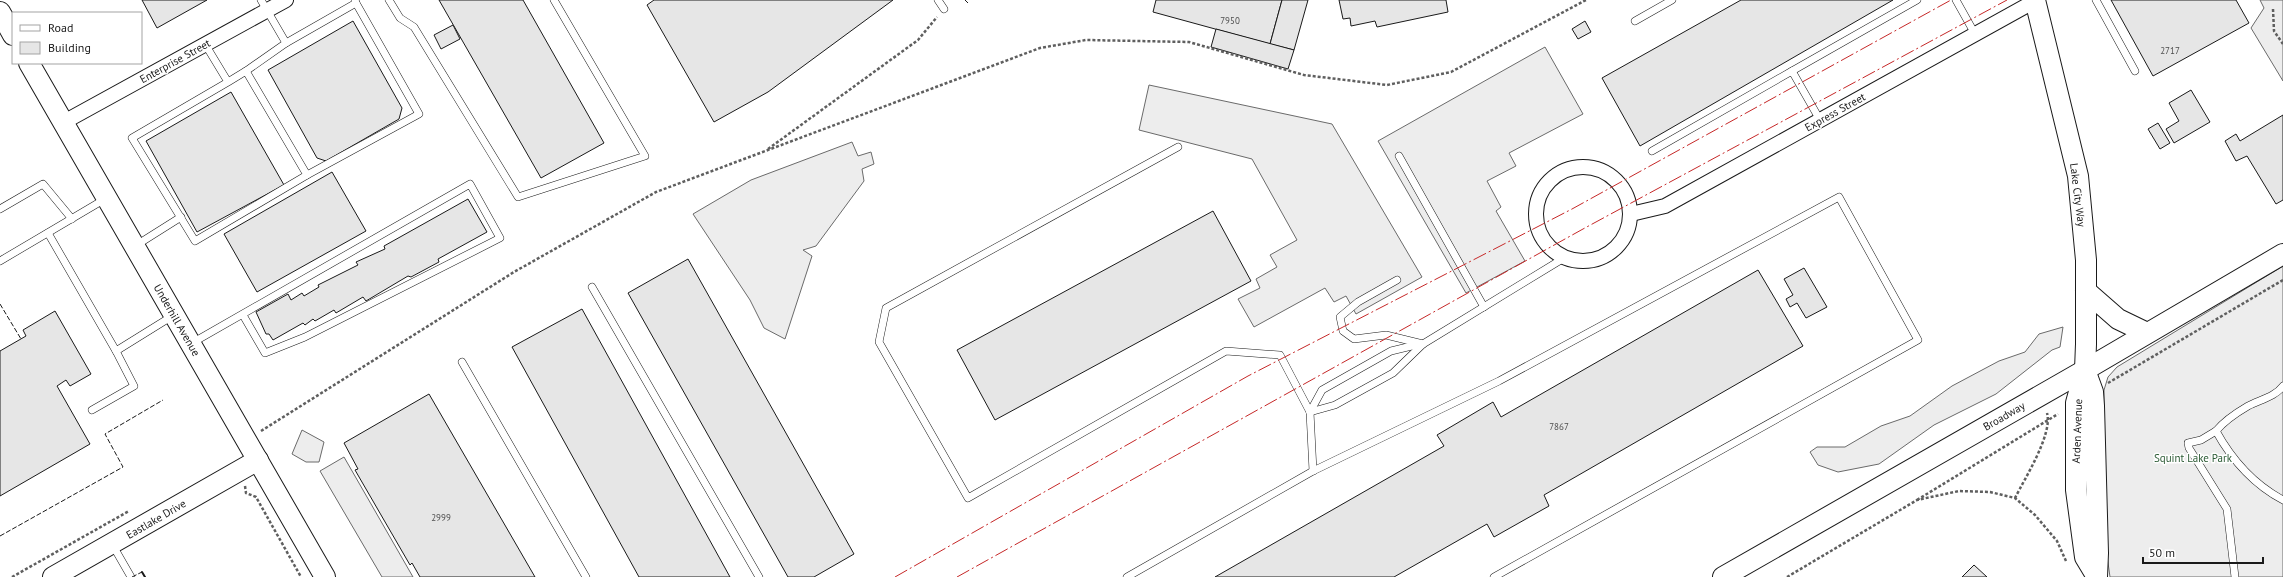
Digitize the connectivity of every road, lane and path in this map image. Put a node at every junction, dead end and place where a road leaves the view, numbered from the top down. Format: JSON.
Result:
{"nodes":[{"id":1,"x":286,"y":0,"type":"edge"},
{"id":2,"x":390,"y":0,"type":"edge"},
{"id":3,"x":554,"y":0,"type":"edge"},
{"id":4,"x":938,"y":0,"type":"edge"},
{"id":5,"x":1586,"y":0,"type":"edge"},
{"id":6,"x":1672,"y":0,"type":"edge"},
{"id":7,"x":1917,"y":0,"type":"edge"},
{"id":8,"x":1956,"y":0,"type":"edge"},
{"id":9,"x":2035,"y":0,"type":"edge"},
{"id":10,"x":2096,"y":0,"type":"edge"},
{"id":11,"x":355,"y":1,"type":"edge"},
{"id":12,"x":264,"y":5,"type":"edge"},
{"id":13,"x":944,"y":9,"type":"joint"},
{"id":14,"x":2273,"y":9,"type":"dead end"},
{"id":15,"x":0,"y":14,"type":"edge"},
{"id":16,"x":1635,"y":21,"type":"dead end"},
{"id":17,"x":12,"y":33,"type":"edge"},
{"id":18,"x":1975,"y":34,"type":"junction"},
{"id":19,"x":286,"y":43,"type":"junction"},
{"id":20,"x":205,"y":44,"type":"junction"},
{"id":21,"x":2283,"y":44,"type":"edge"},
{"id":22,"x":30,"y":64,"type":"edge"},
{"id":23,"x":246,"y":70,"type":"junction"},
{"id":24,"x":1792,"y":71,"type":"junction"},
{"id":25,"x":2135,"y":71,"type":"dead end"},
{"id":26,"x":228,"y":82,"type":"junction"},
{"id":27,"x":1820,"y":120,"type":"junction"},
{"id":28,"x":64,"y":122,"type":"junction"},
{"id":29,"x":1178,"y":147,"type":"dead end"},
{"id":30,"x":1652,"y":151,"type":"dead end"},
{"id":31,"x":766,"y":152,"type":"junction"},
{"id":32,"x":1399,"y":156,"type":"dead end"},
{"id":33,"x":307,"y":175,"type":"junction"},
{"id":34,"x":107,"y":198,"type":"junction"},
{"id":35,"x":0,"y":209,"type":"edge"},
{"id":36,"x":1631,"y":214,"type":"junction"},
{"id":37,"x":181,"y":217,"type":"junction"},
{"id":38,"x":72,"y":219,"type":"junction"},
{"id":39,"x":48,"y":233,"type":"junction"},
{"id":40,"x":135,"y":246,"type":"junction"},
{"id":41,"x":2283,"y":254,"type":"edge"},
{"id":42,"x":1564,"y":258,"type":"junction"},
{"id":43,"x":0,"y":261,"type":"edge"},
{"id":44,"x":1397,"y":280,"type":"dead end"},
{"id":45,"x":2283,"y":280,"type":"edge"},
{"id":46,"x":592,"y":287,"type":"dead end"},
{"id":47,"x":2086,"y":291,"type":"junction"},
{"id":48,"x":1484,"y":307,"type":"junction"},
{"id":49,"x":174,"y":315,"type":"junction"},
{"id":50,"x":243,"y":315,"type":"junction"},
{"id":51,"x":2147,"y":333,"type":"junction"},
{"id":52,"x":190,"y":344,"type":"junction"},
{"id":53,"x":1423,"y":344,"type":"junction"},
{"id":54,"x":116,"y":351,"type":"junction"},
{"id":55,"x":462,"y":362,"type":"dead end"},
{"id":56,"x":2085,"y":370,"type":"junction"},
{"id":57,"x":2106,"y":384,"type":"dead end"},
{"id":58,"x":2283,"y":386,"type":"edge"},
{"id":59,"x":92,"y":410,"type":"dead end"},
{"id":60,"x":1310,"y":412,"type":"junction"},
{"id":61,"x":2047,"y":413,"type":"dead end"},
{"id":62,"x":2057,"y":415,"type":"dead end"},
{"id":63,"x":2049,"y":421,"type":"junction"},
{"id":64,"x":261,"y":431,"type":"dead end"},
{"id":65,"x":2216,"y":431,"type":"junction"},
{"id":66,"x":258,"y":460,"type":"junction"},
{"id":67,"x":1313,"y":470,"type":"junction"},
{"id":68,"x":246,"y":489,"type":"dead end"},
{"id":69,"x":2015,"y":498,"type":"junction"},
{"id":70,"x":1917,"y":500,"type":"junction"},
{"id":71,"x":2283,"y":500,"type":"edge"},
{"id":72,"x":131,"y":510,"type":"dead end"},
{"id":73,"x":112,"y":544,"type":"junction"},
{"id":74,"x":2067,"y":563,"type":"dead end"},
{"id":75,"x":12,"y":577,"type":"edge"},
{"id":76,"x":53,"y":577,"type":"edge"},
{"id":77,"x":131,"y":577,"type":"edge"},
{"id":78,"x":301,"y":577,"type":"edge"},
{"id":79,"x":325,"y":577,"type":"edge"},
{"id":80,"x":586,"y":577,"type":"edge"},
{"id":81,"x":759,"y":577,"type":"edge"},
{"id":82,"x":1127,"y":577,"type":"edge"},
{"id":83,"x":1494,"y":577,"type":"edge"},
{"id":84,"x":1724,"y":577,"type":"edge"},
{"id":85,"x":1787,"y":577,"type":"edge"},
{"id":86,"x":2097,"y":577,"type":"edge"},
{"id":87,"x":2236,"y":577,"type":"edge"}],
"edges":[{"from":1,"to":12,"type":"street","name":"Enterprise Street"},
{"from":2,"to":3,"type":"lane"},
{"from":4,"to":13,"type":"lane"},
{"from":5,"to":31,"type":"path"},
{"from":6,"to":16,"type":"lane"},
{"from":7,"to":24,"type":"lane"},
{"from":8,"to":18,"type":"lane"},
{"from":9,"to":18,"type":"street","name":"Express Street"},
{"from":9,"to":47,"type":"street","name":"Lake City Way"},
{"from":10,"to":25,"type":"lane"},
{"from":11,"to":19,"type":"lane"},
{"from":11,"to":33,"type":"lane"},
{"from":12,"to":19,"type":"lane"},
{"from":12,"to":20,"type":"street","name":"Enterprise Street"},
{"from":13,"to":31,"type":"path"},
{"from":14,"to":21,"type":"path"},
{"from":15,"to":17,"type":"street"},
{"from":18,"to":27,"type":"street","name":"Express Street"},
{"from":19,"to":23,"type":"lane"},
{"from":20,"to":26,"type":"lane"},
{"from":20,"to":28,"type":"street","name":"Enterprise Street"},
{"from":22,"to":28,"type":"street","name":"Underhill Avenue"},
{"from":23,"to":26,"type":"lane"},
{"from":23,"to":33,"type":"lane"},
{"from":24,"to":27,"type":"lane"},
{"from":24,"to":30,"type":"lane"},
{"from":26,"to":37,"type":"lane"},
{"from":27,"to":36,"type":"street","name":"Express Street"},
{"from":28,"to":34,"type":"street","name":"Underhill Avenue"},
{"from":29,"to":60,"type":"lane"},
{"from":31,"to":64,"type":"path"},
{"from":32,"to":48,"type":"lane"},
{"from":33,"to":37,"type":"lane"},
{"from":34,"to":38,"type":"lane"},
{"from":34,"to":40,"type":"street","name":"Underhill Avenue"},
{"from":35,"to":38,"type":"lane"},
{"from":36,"to":42,"type":"street"},
{"from":36,"to":42,"type":"street"},
{"from":37,"to":40,"type":"lane"},
{"from":38,"to":39,"type":"lane"},
{"from":39,"to":43,"type":"lane"},
{"from":39,"to":54,"type":"lane"},
{"from":40,"to":49,"type":"street","name":"Underhill Avenue"},
{"from":41,"to":51,"type":"street","name":"Broadway"},
{"from":42,"to":48,"type":"lane"},
{"from":44,"to":53,"type":"lane"},
{"from":45,"to":57,"type":"path"},
{"from":46,"to":81,"type":"lane"},
{"from":47,"to":51,"type":"street"},
{"from":47,"to":56,"type":"street","name":"Lake City Way"},
{"from":48,"to":53,"type":"lane"},
{"from":49,"to":52,"type":"street","name":"Underhill Avenue"},
{"from":49,"to":54,"type":"lane"},
{"from":50,"to":50,"type":"lane"},
{"from":50,"to":52,"type":"lane"},
{"from":51,"to":56,"type":"street","name":"Broadway"},
{"from":52,"to":66,"type":"street","name":"Underhill Avenue"},
{"from":53,"to":60,"type":"lane"},
{"from":53,"to":60,"type":"lane"},
{"from":54,"to":59,"type":"lane"},
{"from":55,"to":80,"type":"lane"},
{"from":56,"to":84,"type":"street","name":"Broadway"},
{"from":56,"to":86,"type":"street","name":"Arden Avenue"},
{"from":58,"to":65,"type":"lane"},
{"from":60,"to":67,"type":"lane"},
{"from":61,"to":63,"type":"path"},
{"from":62,"to":63,"type":"path"},
{"from":63,"to":69,"type":"path"},
{"from":63,"to":70,"type":"path"},
{"from":65,"to":71,"type":"lane"},
{"from":65,"to":87,"type":"lane"},
{"from":66,"to":73,"type":"street","name":"Eastlake Drive"},
{"from":66,"to":79,"type":"street","name":"Underhill Avenue"},
{"from":67,"to":82,"type":"lane"},
{"from":67,"to":83,"type":"lane"},
{"from":68,"to":78,"type":"path"},
{"from":69,"to":70,"type":"path"},
{"from":69,"to":74,"type":"path"},
{"from":70,"to":85,"type":"path"},
{"from":72,"to":75,"type":"path"},
{"from":73,"to":76,"type":"street","name":"Eastlake Drive"},
{"from":73,"to":77,"type":"lane"}]}
